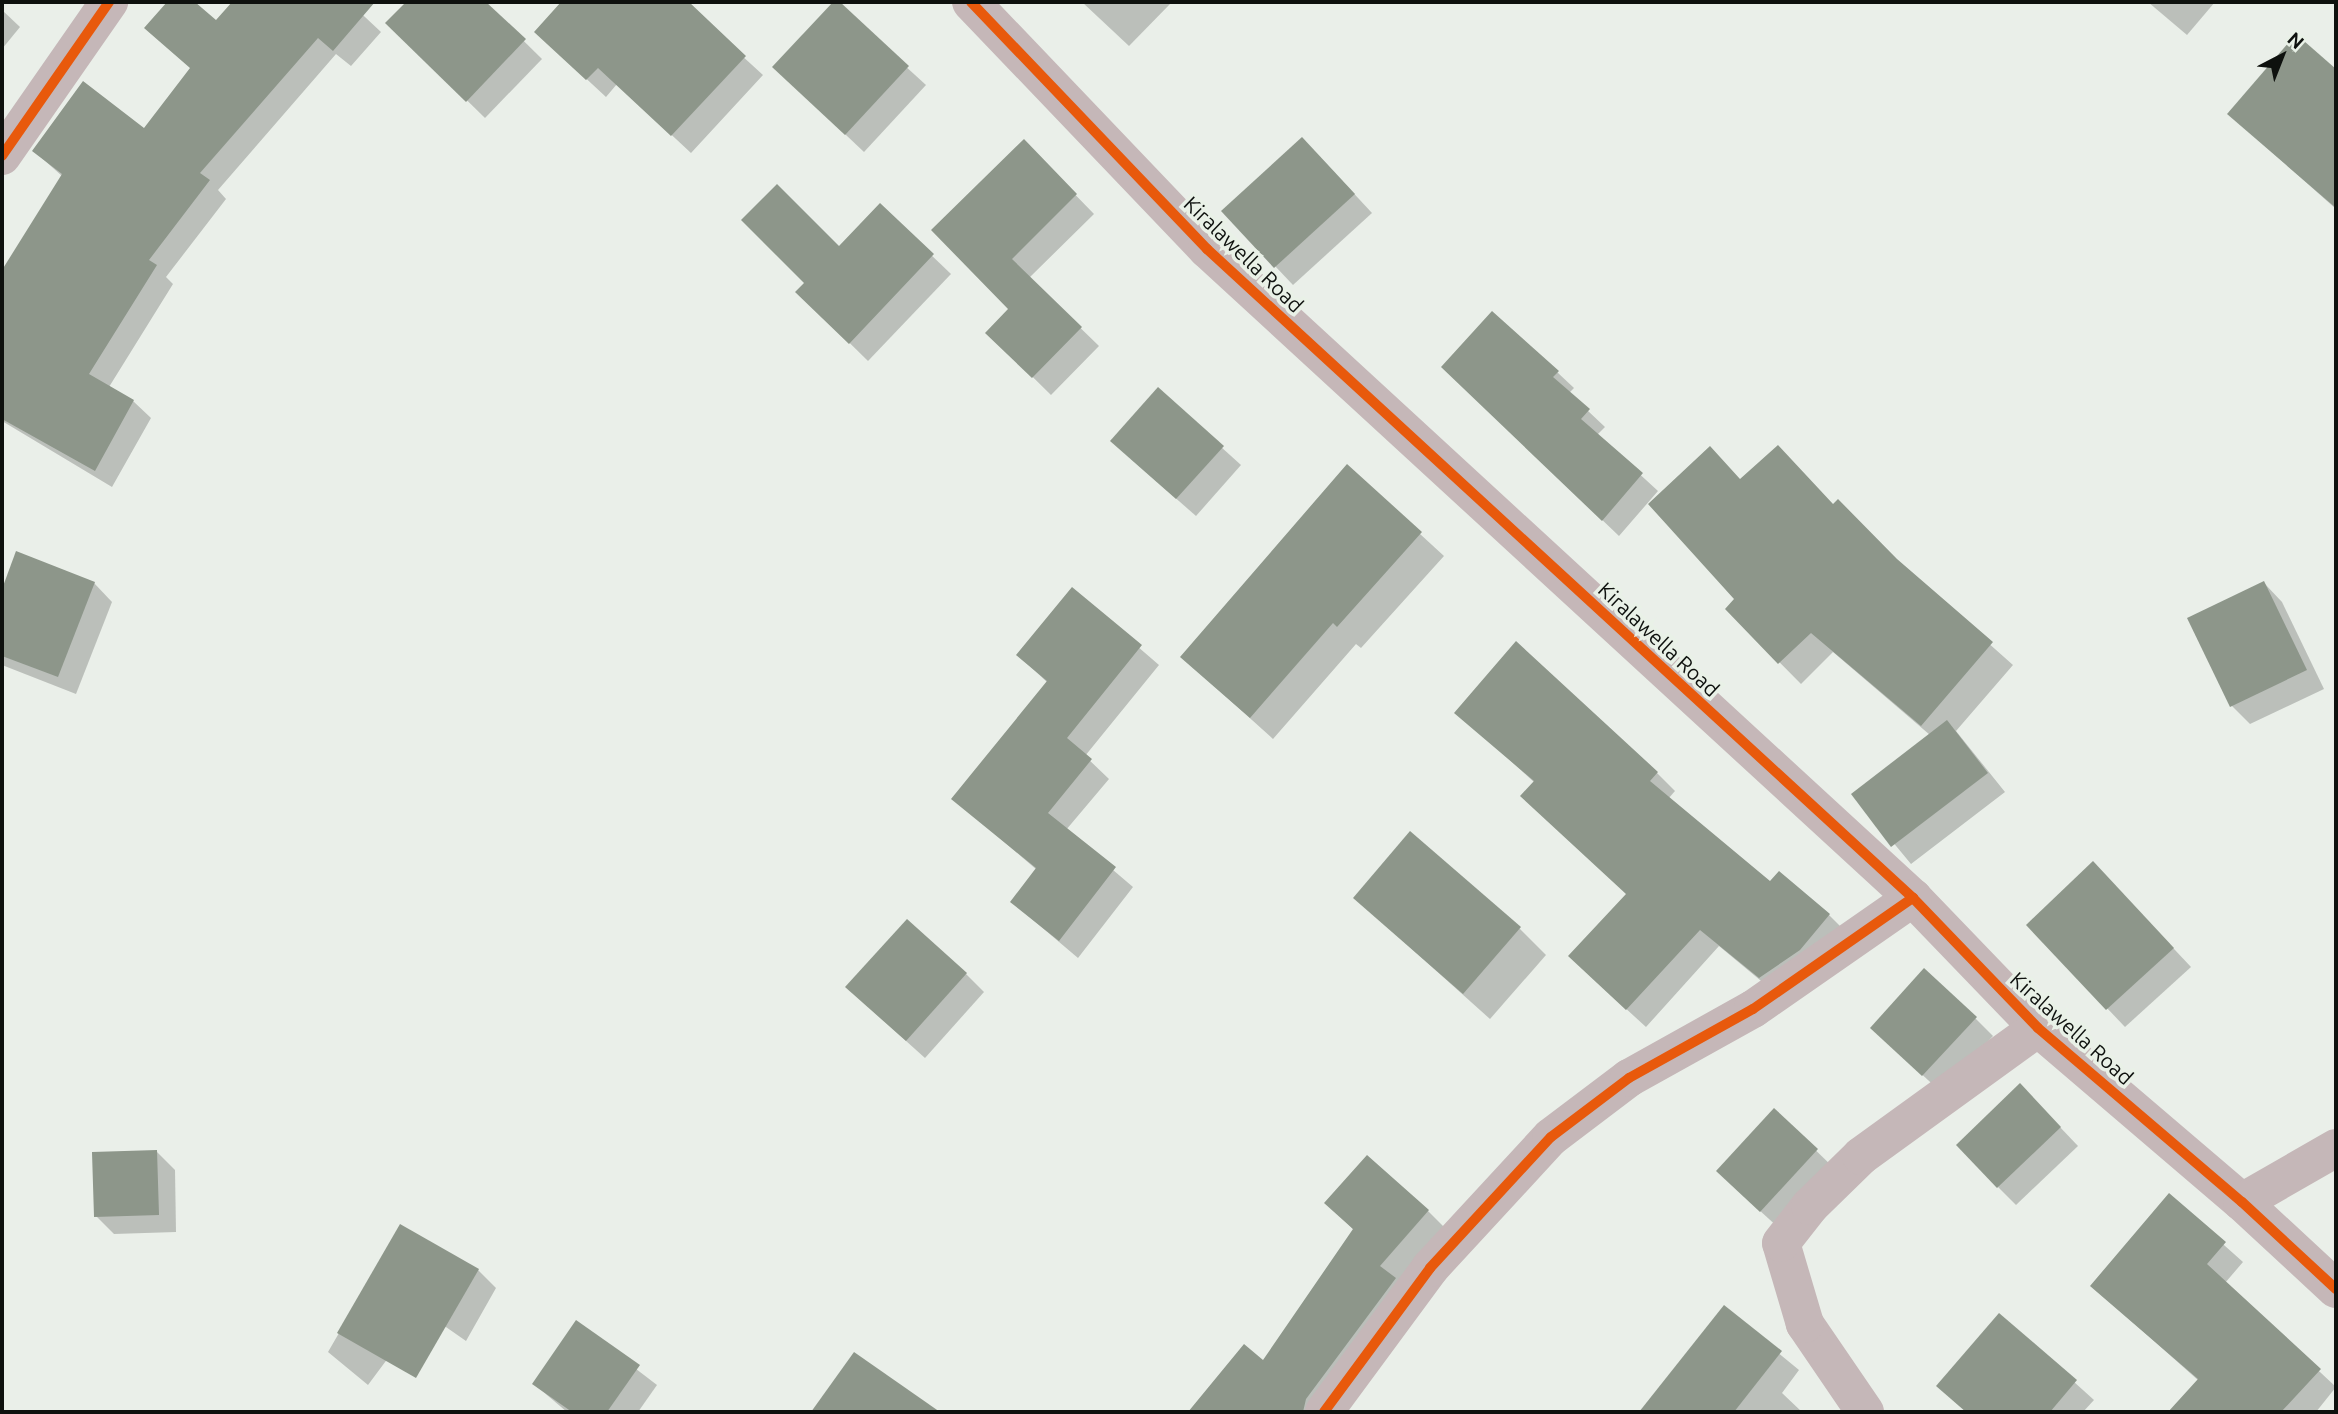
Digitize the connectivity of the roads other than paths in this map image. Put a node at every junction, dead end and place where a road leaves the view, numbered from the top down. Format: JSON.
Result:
{"nodes":[{"id":1,"x":109,"y":2,"type":"edge"},
{"id":2,"x":971,"y":2,"type":"edge"},
{"id":3,"x":2,"y":156,"type":"edge"},
{"id":4,"x":1913,"y":898,"type":"junction"},
{"id":5,"x":2038,"y":1028,"type":"junction"},
{"id":6,"x":2336,"y":1148,"type":"edge"},
{"id":7,"x":2242,"y":1202,"type":"junction"},
{"id":8,"x":2336,"y":1289,"type":"edge"},
{"id":9,"x":1324,"y":1412,"type":"edge"},
{"id":10,"x":1865,"y":1412,"type":"edge"}],
"edges":[{"from":1,"to":3,"type":"street"},
{"from":2,"to":4,"type":"street","name":"Kiralawella Road"},
{"from":4,"to":5,"type":"street","name":"Kiralawella Road"},
{"from":4,"to":9,"type":"street"},
{"from":5,"to":7,"type":"street","name":"Kiralawella Road"},
{"from":5,"to":10,"type":"street"},
{"from":6,"to":7,"type":"street"},
{"from":7,"to":8,"type":"street","name":"Kiralawella Road"}]}
